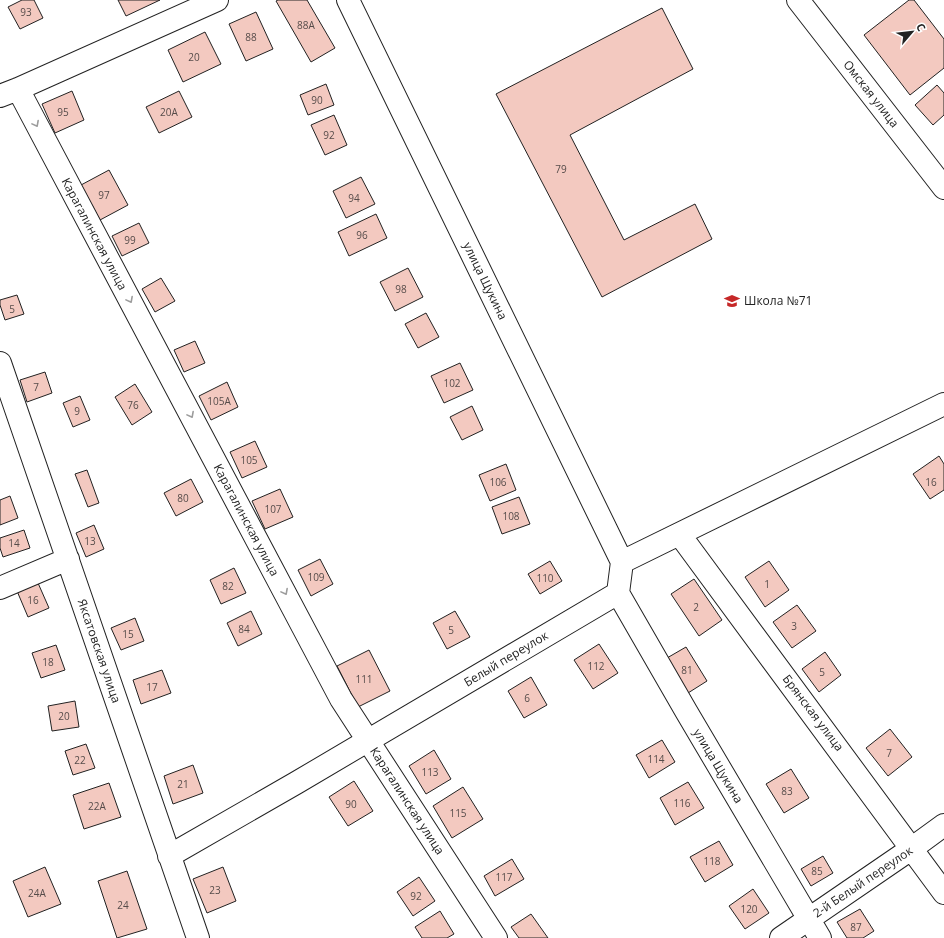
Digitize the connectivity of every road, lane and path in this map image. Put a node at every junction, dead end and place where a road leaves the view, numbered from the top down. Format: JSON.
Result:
{"nodes":[{"id":1,"x":217,"y":0,"type":"edge"},
{"id":2,"x":348,"y":0,"type":"edge"},
{"id":3,"x":798,"y":0,"type":"edge"},
{"id":4,"x":9,"y":92,"type":"edge"},
{"id":5,"x":944,"y":188,"type":"edge"},
{"id":6,"x":0,"y":363,"type":"edge"},
{"id":7,"x":944,"y":404,"type":"edge"},
{"id":8,"x":680,"y":535,"type":"junction"},
{"id":9,"x":68,"y":559,"type":"junction"},
{"id":10,"x":622,"y":562,"type":"junction"},
{"id":11,"x":0,"y":588,"type":"edge"},
{"id":12,"x":618,"y":593,"type":"junction"},
{"id":13,"x":367,"y":740,"type":"junction"},
{"id":14,"x":944,"y":824,"type":"edge"},
{"id":15,"x":911,"y":849,"type":"junction"},
{"id":16,"x":170,"y":856,"type":"junction"},
{"id":17,"x":944,"y":893,"type":"edge"},
{"id":18,"x":808,"y":919,"type":"junction"},
{"id":19,"x":198,"y":938,"type":"edge"},
{"id":20,"x":496,"y":938,"type":"edge"},
{"id":21,"x":781,"y":938,"type":"edge"},
{"id":22,"x":820,"y":938,"type":"edge"}],
"edges":[{"from":1,"to":4,"type":"street"},
{"from":2,"to":10,"type":"street","name":"улица Щукина"},
{"from":3,"to":5,"type":"street","name":"Омская улица"},
{"from":4,"to":13,"type":"street","name":"Карагалинская улица","one_way":true},
{"from":6,"to":9,"type":"street","name":"Яксатовская улица"},
{"from":7,"to":8,"type":"street"},
{"from":8,"to":10,"type":"street"},
{"from":8,"to":15,"type":"street","name":"Брянская улица"},
{"from":9,"to":11,"type":"street"},
{"from":9,"to":16,"type":"street","name":"Яксатовская улица"},
{"from":10,"to":12,"type":"street"},
{"from":12,"to":13,"type":"street","name":"Белый переулок"},
{"from":12,"to":18,"type":"street","name":"улица Щукина"},
{"from":13,"to":16,"type":"street","name":"Белый переулок"},
{"from":13,"to":20,"type":"street","name":"Карагалинская улица"},
{"from":14,"to":15,"type":"street","name":"2-й Белый переулок"},
{"from":15,"to":17,"type":"street","name":"Брянская улица"},
{"from":15,"to":18,"type":"street","name":"2-й Белый переулок"},
{"from":16,"to":19,"type":"street","name":"Яксатовская улица"},
{"from":18,"to":21,"type":"street","name":"2-й Белый переулок"},
{"from":18,"to":22,"type":"street","name":"улица Щукина"}]}
